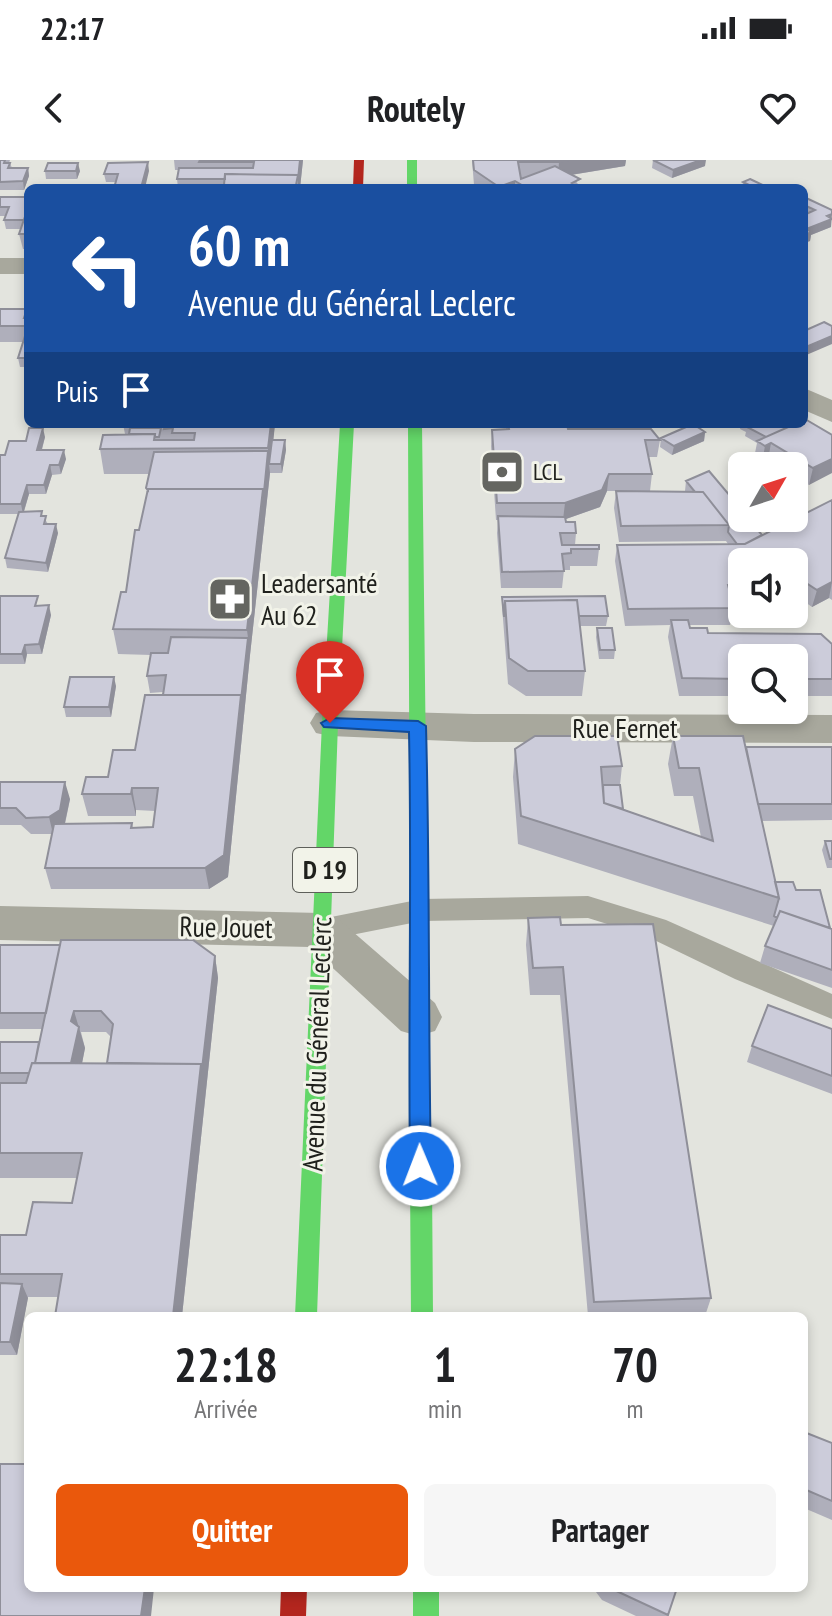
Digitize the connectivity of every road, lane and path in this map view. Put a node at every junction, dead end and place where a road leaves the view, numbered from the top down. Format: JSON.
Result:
{"nodes":[{"id":1,"x":359,"y":160,"type":"edge"},
{"id":2,"x":412,"y":160,"type":"edge"},
{"id":3,"x":358,"y":184,"type":"edge"},
{"id":4,"x":412,"y":184,"type":"edge"},
{"id":5,"x":0,"y":266,"type":"edge"},
{"id":6,"x":24,"y":266,"type":"edge"},
{"id":7,"x":808,"y":399,"type":"edge"},
{"id":8,"x":832,"y":413,"type":"edge"},
{"id":9,"x":347,"y":428,"type":"edge"},
{"id":10,"x":415,"y":428,"type":"edge"},
{"id":11,"x":330,"y":723,"type":"junction"},
{"id":12,"x":418,"y":726,"type":"junction"},
{"id":13,"x":832,"y":729,"type":"edge"},
{"id":14,"x":422,"y":910,"type":"junction"},
{"id":15,"x":0,"y":923,"type":"edge"},
{"id":16,"x":321,"y":930,"type":"junction"},
{"id":17,"x":832,"y":1007,"type":"edge"},
{"id":18,"x":418,"y":1017,"type":"junction"},
{"id":19,"x":306,"y":1312,"type":"edge"},
{"id":20,"x":422,"y":1312,"type":"edge"},
{"id":21,"x":294,"y":1592,"type":"edge"},
{"id":22,"x":293,"y":1616,"type":"edge"}],
"edges":[{"from":1,"to":3,"type":"main road"},
{"from":2,"to":4,"type":"main road"},
{"from":5,"to":6,"type":"street"},
{"from":7,"to":8,"type":"street"},
{"from":9,"to":11,"type":"main road","name":"Avenue du Général Leclerc","number":"D 19"},
{"from":10,"to":12,"type":"main road"},
{"from":11,"to":12,"type":"street"},
{"from":11,"to":16,"type":"main road","name":"Avenue du Général Leclerc","number":"D 19"},
{"from":12,"to":13,"type":"street","name":"Rue Fernet"},
{"from":12,"to":14,"type":"main road"},
{"from":14,"to":16,"type":"lane"},
{"from":14,"to":17,"type":"lane"},
{"from":14,"to":18,"type":"main road"},
{"from":15,"to":16,"type":"street","name":"Rue Jouet"},
{"from":16,"to":18,"type":"street"},
{"from":16,"to":19,"type":"main road","name":"Avenue du Général Leclerc","number":"D 19"},
{"from":18,"to":20,"type":"main road"},
{"from":21,"to":22,"type":"main road"}]}
